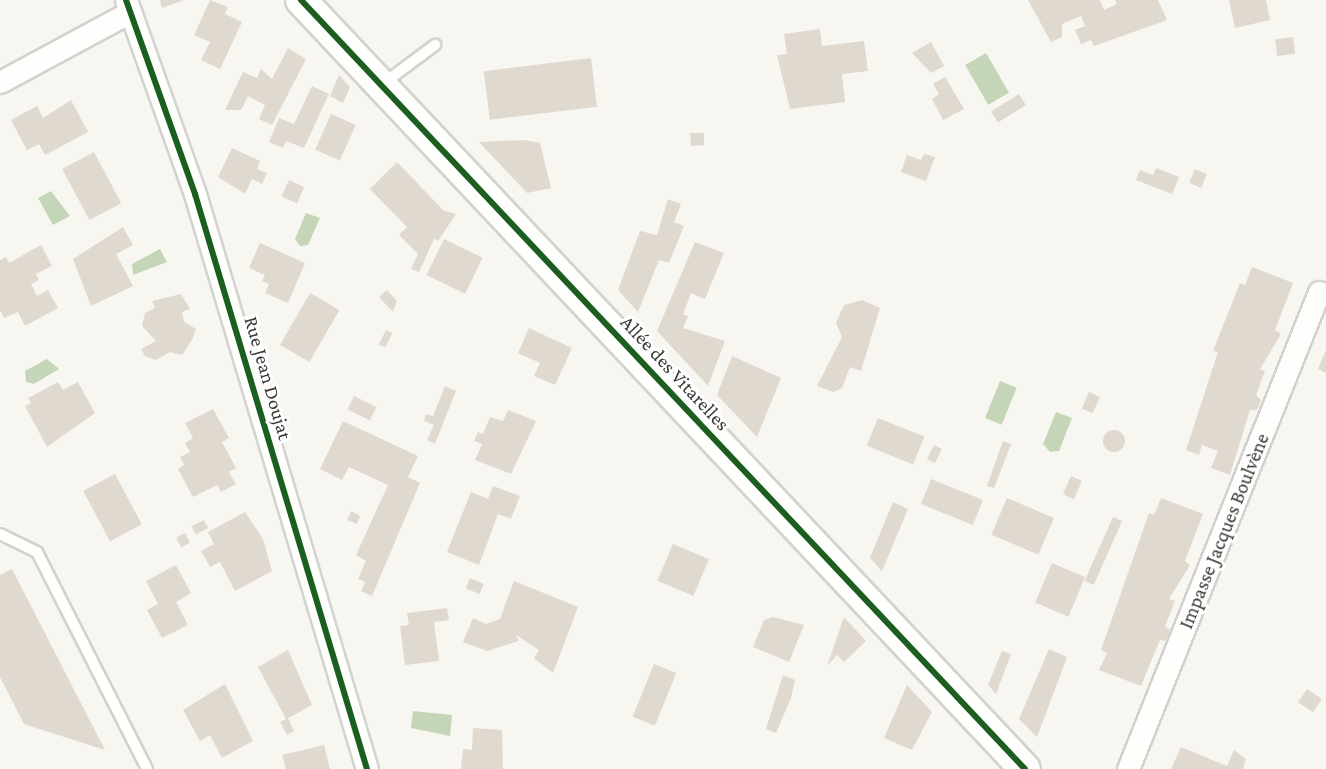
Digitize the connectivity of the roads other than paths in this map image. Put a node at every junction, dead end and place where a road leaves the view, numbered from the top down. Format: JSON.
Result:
{"nodes":[{"id":1,"x":301,"y":0,"type":"edge"},
{"id":2,"x":128,"y":6,"type":"edge"},
{"id":3,"x":435,"y":45,"type":"dead end"},
{"id":4,"x":0,"y":82,"type":"edge"},
{"id":5,"x":381,"y":85,"type":"junction"},
{"id":6,"x":1319,"y":292,"type":"dead end"},
{"id":7,"x":0,"y":534,"type":"edge"},
{"id":8,"x":147,"y":769,"type":"edge"},
{"id":9,"x":367,"y":769,"type":"edge"},
{"id":10,"x":1025,"y":769,"type":"edge"},
{"id":11,"x":1128,"y":769,"type":"edge"}],
"edges":[{"from":1,"to":5,"type":"main road","name":"Allée des Vitarelles"},
{"from":2,"to":4,"type":"street"},
{"from":2,"to":9,"type":"street","name":"Rue Jean Doujat"},
{"from":3,"to":5,"type":"lane"},
{"from":5,"to":10,"type":"main road","name":"Allée des Vitarelles"},
{"from":6,"to":11,"type":"street","name":"Impasse Jacques Boulvène"},
{"from":7,"to":8,"type":"lane"}]}
